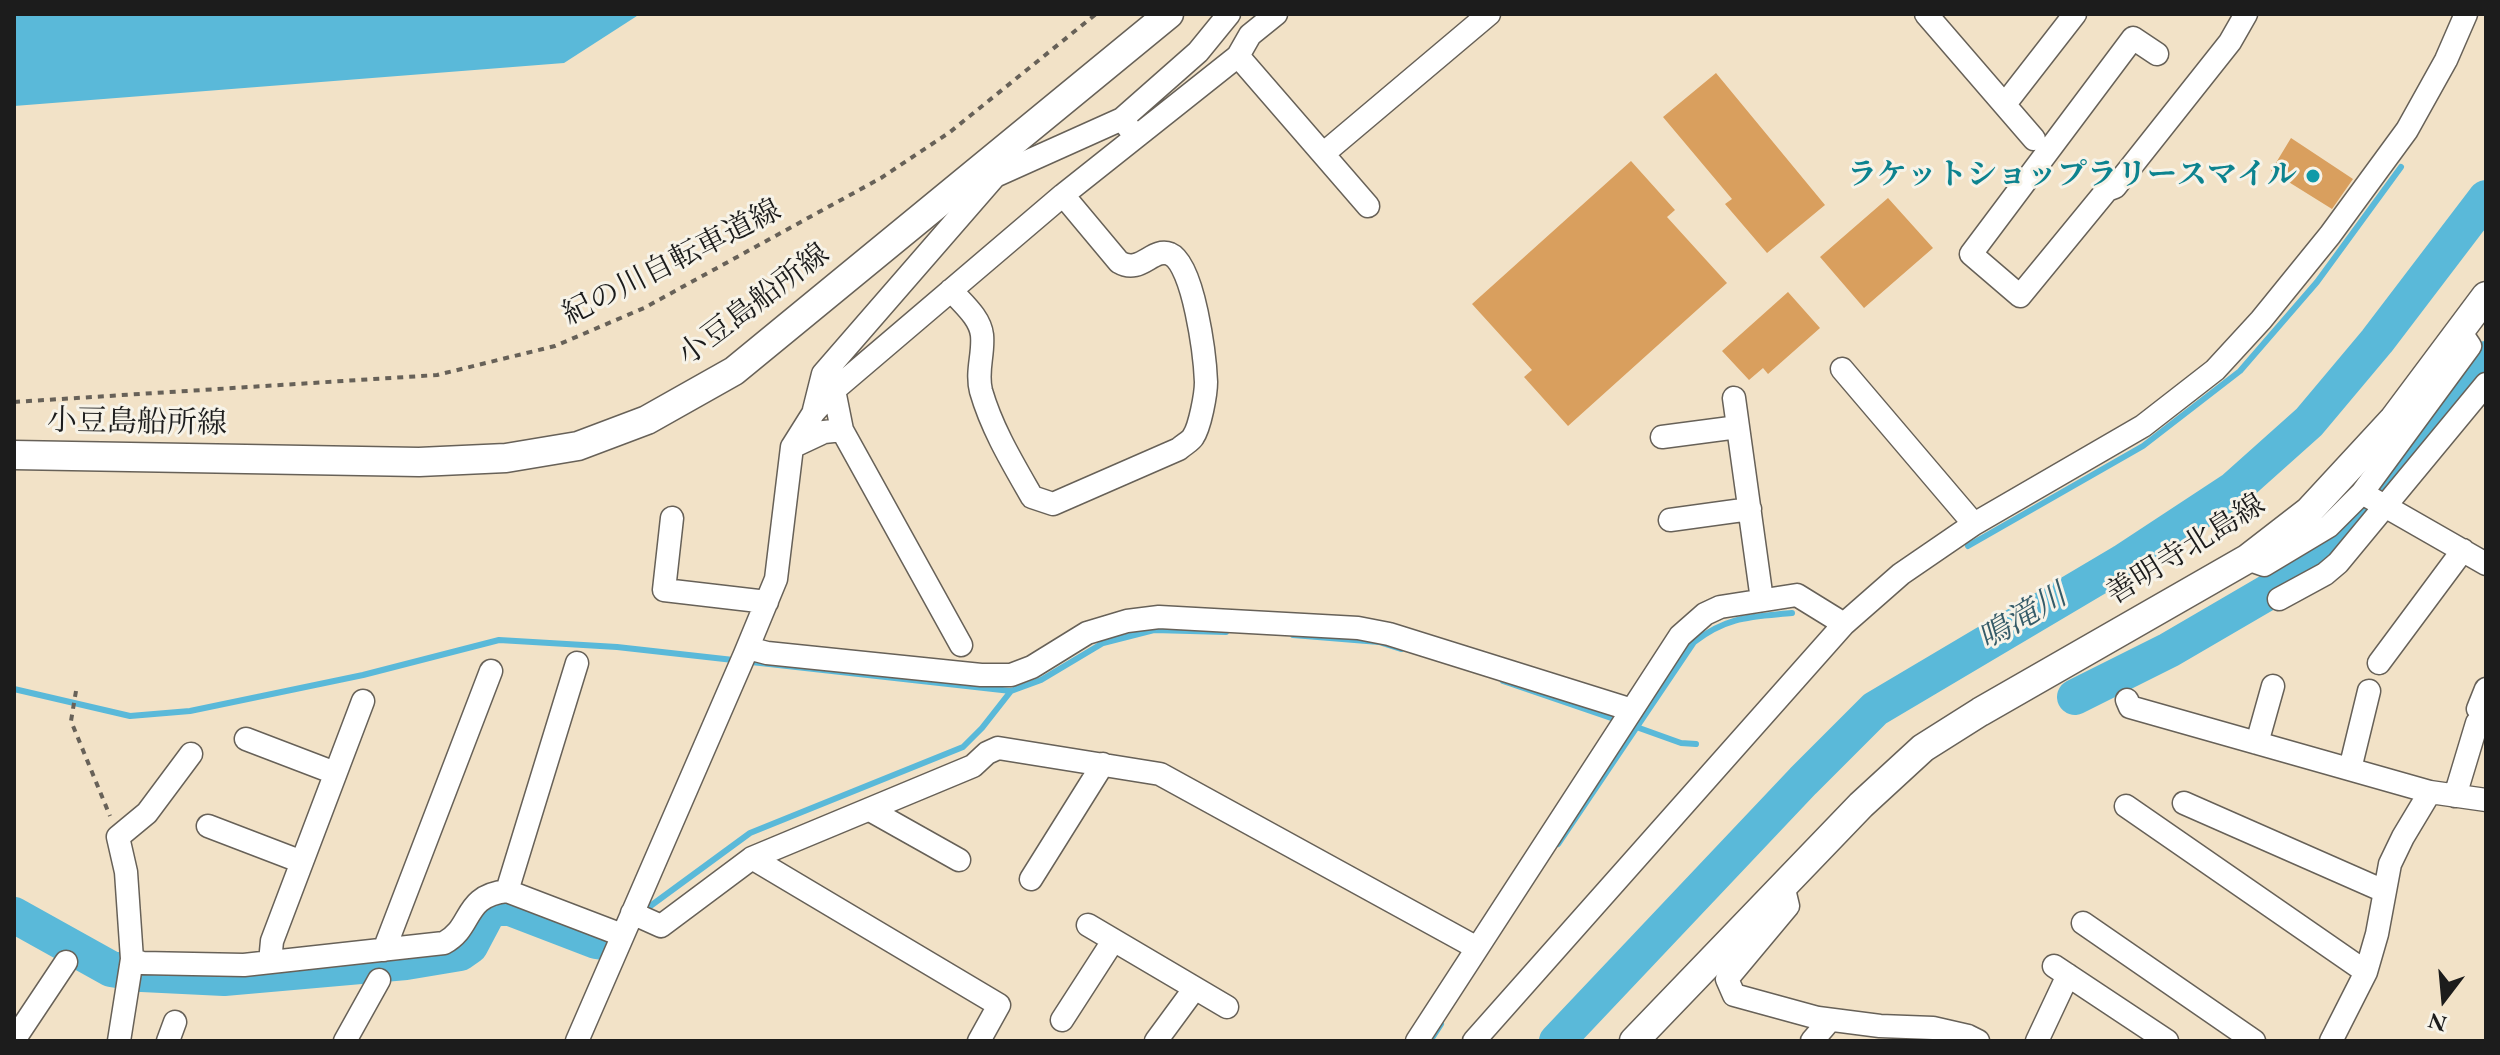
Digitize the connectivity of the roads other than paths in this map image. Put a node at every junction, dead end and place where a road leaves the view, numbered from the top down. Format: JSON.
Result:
{"nodes":[{"id":1,"x":1169,"y":14,"type":"edge"},
{"id":2,"x":1229,"y":14,"type":"edge"},
{"id":3,"x":1276,"y":14,"type":"edge"},
{"id":4,"x":1489,"y":14,"type":"edge"},
{"id":5,"x":1926,"y":14,"type":"edge"},
{"id":6,"x":2246,"y":14,"type":"edge"},
{"id":7,"x":2466,"y":14,"type":"edge"},
{"id":8,"x":2068,"y":17,"type":"edge"},
{"id":9,"x":2157,"y":54,"type":"dead end"},
{"id":10,"x":1238,"y":56,"type":"junction"},
{"id":11,"x":2005,"y":104,"type":"junction"},
{"id":12,"x":1129,"y":128,"type":"junction"},
{"id":13,"x":2034,"y":139,"type":"dead end"},
{"id":14,"x":1323,"y":154,"type":"junction"},
{"id":15,"x":990,"y":170,"type":"junction"},
{"id":16,"x":1063,"y":195,"type":"junction"},
{"id":17,"x":1368,"y":206,"type":"dead end"},
{"id":18,"x":951,"y":290,"type":"junction"},
{"id":19,"x":2477,"y":311,"type":"edge"},
{"id":20,"x":1842,"y":369,"type":"dead end"},
{"id":21,"x":2486,"y":384,"type":"edge"},
{"id":22,"x":834,"y":390,"type":"junction"},
{"id":23,"x":1734,"y":398,"type":"dead end"},
{"id":24,"x":814,"y":412,"type":"junction"},
{"id":25,"x":1738,"y":427,"type":"junction"},
{"id":26,"x":842,"y":430,"type":"junction"},
{"id":27,"x":1662,"y":437,"type":"dead end"},
{"id":28,"x":792,"y":447,"type":"junction"},
{"id":29,"x":14,"y":455,"type":"edge"},
{"id":30,"x":2362,"y":493,"type":"junction"},
{"id":31,"x":2386,"y":506,"type":"junction"},
{"id":32,"x":1750,"y":509,"type":"junction"},
{"id":33,"x":672,"y":518,"type":"dead end"},
{"id":34,"x":1670,"y":520,"type":"dead end"},
{"id":35,"x":1974,"y":524,"type":"junction"},
{"id":36,"x":2463,"y":550,"type":"junction"},
{"id":37,"x":2247,"y":559,"type":"junction"},
{"id":38,"x":2486,"y":564,"type":"edge"},
{"id":39,"x":2279,"y":599,"type":"dead end"},
{"id":40,"x":1762,"y":600,"type":"junction"},
{"id":41,"x":767,"y":602,"type":"junction"},
{"id":42,"x":1844,"y":624,"type":"junction"},
{"id":43,"x":961,"y":645,"type":"dead end"},
{"id":44,"x":743,"y":659,"type":"junction"},
{"id":45,"x":577,"y":663,"type":"dead end"},
{"id":46,"x":2379,"y":663,"type":"dead end"},
{"id":47,"x":491,"y":671,"type":"dead end"},
{"id":48,"x":2273,"y":686,"type":"dead end"},
{"id":49,"x":2369,"y":691,"type":"dead end"},
{"id":50,"x":2127,"y":700,"type":"dead end"},
{"id":51,"x":363,"y":701,"type":"dead end"},
{"id":52,"x":2480,"y":707,"type":"edge"},
{"id":53,"x":1627,"y":718,"type":"junction"},
{"id":54,"x":246,"y":739,"type":"dead end"},
{"id":55,"x":2257,"y":743,"type":"junction"},
{"id":56,"x":191,"y":754,"type":"dead end"},
{"id":57,"x":1103,"y":764,"type":"junction"},
{"id":58,"x":2350,"y":769,"type":"junction"},
{"id":59,"x":335,"y":773,"type":"junction"},
{"id":60,"x":2430,"y":792,"type":"junction"},
{"id":61,"x":2455,"y":796,"type":"junction"},
{"id":62,"x":2484,"y":802,"type":"edge"},
{"id":63,"x":2184,"y":803,"type":"dead end"},
{"id":64,"x":2126,"y":806,"type":"dead end"},
{"id":65,"x":870,"y":810,"type":"junction"},
{"id":66,"x":208,"y":826,"type":"dead end"},
{"id":67,"x":752,"y":858,"type":"junction"},
{"id":68,"x":959,"y":860,"type":"dead end"},
{"id":69,"x":302,"y":862,"type":"junction"},
{"id":70,"x":1031,"y":879,"type":"dead end"},
{"id":71,"x":1783,"y":885,"type":"junction"},
{"id":72,"x":507,"y":891,"type":"junction"},
{"id":73,"x":2384,"y":891,"type":"junction"},
{"id":74,"x":632,"y":913,"type":"junction"},
{"id":75,"x":2083,"y":923,"type":"dead end"},
{"id":76,"x":1088,"y":925,"type":"dead end"},
{"id":77,"x":622,"y":935,"type":"junction"},
{"id":78,"x":1113,"y":941,"type":"junction"},
{"id":79,"x":1477,"y":948,"type":"junction"},
{"id":80,"x":384,"y":950,"type":"junction"},
{"id":81,"x":66,"y":962,"type":"dead end"},
{"id":82,"x":270,"y":962,"type":"junction"},
{"id":83,"x":130,"y":970,"type":"junction"},
{"id":84,"x":2366,"y":972,"type":"junction"},
{"id":85,"x":379,"y":980,"type":"dead end"},
{"id":86,"x":1195,"y":988,"type":"junction"},
{"id":87,"x":1227,"y":1007,"type":"dead end"},
{"id":88,"x":1062,"y":1020,"type":"dead end"},
{"id":89,"x":1830,"y":1020,"type":"junction"},
{"id":90,"x":2337,"y":1039,"type":"edge"},
{"id":91,"x":14,"y":1040,"type":"edge"},
{"id":92,"x":119,"y":1041,"type":"edge"},
{"id":93,"x":345,"y":1041,"type":"edge"},
{"id":94,"x":577,"y":1041,"type":"edge"},
{"id":95,"x":979,"y":1041,"type":"edge"},
{"id":96,"x":1156,"y":1041,"type":"edge"},
{"id":97,"x":1417,"y":1041,"type":"edge"},
{"id":98,"x":1474,"y":1041,"type":"edge"},
{"id":99,"x":1634,"y":1041,"type":"edge"},
{"id":100,"x":1812,"y":1041,"type":"edge"},
{"id":101,"x":1978,"y":1041,"type":"edge"},
{"id":102,"x":2037,"y":1041,"type":"edge"},
{"id":103,"x":2167,"y":1041,"type":"edge"},
{"id":104,"x":2254,"y":1041,"type":"edge"}],
"edges":[{"from":1,"to":15,"type":"main road","name":"小豆島船所線"},
{"from":2,"to":12,"type":"street"},
{"from":3,"to":10,"type":"street"},
{"from":4,"to":14,"type":"street"},
{"from":5,"to":11,"type":"street"},
{"from":6,"to":9,"type":"street"},
{"from":7,"to":35,"type":"street"},
{"from":8,"to":11,"type":"street"},
{"from":10,"to":12,"type":"street"},
{"from":10,"to":14,"type":"street"},
{"from":11,"to":13,"type":"street"},
{"from":12,"to":15,"type":"street"},
{"from":12,"to":16,"type":"street"},
{"from":14,"to":17,"type":"street"},
{"from":15,"to":24,"type":"street"},
{"from":15,"to":29,"type":"main road","name":"小豆島船所線"},
{"from":16,"to":18,"type":"street"},
{"from":16,"to":18,"type":"street"},
{"from":18,"to":22,"type":"street"},
{"from":19,"to":30,"type":"street"},
{"from":19,"to":37,"type":"main road","name":"善明寺北島線"},
{"from":20,"to":35,"type":"street"},
{"from":21,"to":31,"type":"street"},
{"from":22,"to":24,"type":"street"},
{"from":22,"to":26,"type":"street"},
{"from":23,"to":25,"type":"street"},
{"from":24,"to":28,"type":"street"},
{"from":25,"to":27,"type":"street"},
{"from":25,"to":32,"type":"street"},
{"from":26,"to":28,"type":"street"},
{"from":26,"to":43,"type":"street"},
{"from":28,"to":41,"type":"street"},
{"from":30,"to":31,"type":"street"},
{"from":30,"to":37,"type":"street"},
{"from":31,"to":36,"type":"street"},
{"from":31,"to":39,"type":"street"},
{"from":32,"to":34,"type":"street"},
{"from":32,"to":40,"type":"street"},
{"from":33,"to":41,"type":"street"},
{"from":35,"to":42,"type":"street"},
{"from":36,"to":38,"type":"street"},
{"from":36,"to":46,"type":"street"},
{"from":37,"to":71,"type":"main road","name":"善明寺北島線"},
{"from":40,"to":42,"type":"street"},
{"from":40,"to":53,"type":"street"},
{"from":41,"to":44,"type":"street"},
{"from":42,"to":98,"type":"street"},
{"from":44,"to":53,"type":"street"},
{"from":44,"to":74,"type":"street"},
{"from":45,"to":72,"type":"street"},
{"from":47,"to":80,"type":"street"},
{"from":48,"to":55,"type":"street"},
{"from":49,"to":58,"type":"street"},
{"from":50,"to":55,"type":"street"},
{"from":51,"to":59,"type":"street"},
{"from":52,"to":61,"type":"street"},
{"from":53,"to":79,"type":"street"},
{"from":54,"to":59,"type":"street"},
{"from":55,"to":58,"type":"street"},
{"from":56,"to":83,"type":"street"},
{"from":57,"to":65,"type":"street"},
{"from":57,"to":70,"type":"street"},
{"from":57,"to":79,"type":"street"},
{"from":58,"to":60,"type":"street"},
{"from":59,"to":69,"type":"street"},
{"from":60,"to":61,"type":"street"},
{"from":60,"to":73,"type":"street"},
{"from":61,"to":62,"type":"street"},
{"from":63,"to":73,"type":"street"},
{"from":64,"to":84,"type":"street"},
{"from":65,"to":67,"type":"street"},
{"from":65,"to":68,"type":"street"},
{"from":66,"to":69,"type":"street"},
{"from":67,"to":74,"type":"street"},
{"from":67,"to":95,"type":"street"},
{"from":69,"to":82,"type":"street"},
{"from":71,"to":89,"type":"street"},
{"from":71,"to":99,"type":"main road","name":"善明寺北島線"},
{"from":72,"to":77,"type":"street"},
{"from":72,"to":80,"type":"street"},
{"from":73,"to":84,"type":"street"},
{"from":74,"to":77,"type":"street"},
{"from":75,"to":104,"type":"street"},
{"from":76,"to":78,"type":"street"},
{"from":77,"to":94,"type":"street"},
{"from":78,"to":86,"type":"street"},
{"from":78,"to":88,"type":"street"},
{"from":79,"to":97,"type":"street"},
{"from":80,"to":82,"type":"street"},
{"from":81,"to":91,"type":"street"},
{"from":82,"to":83,"type":"street"},
{"from":83,"to":92,"type":"street"},
{"from":84,"to":90,"type":"street"},
{"from":85,"to":93,"type":"street"},
{"from":86,"to":87,"type":"street"},
{"from":86,"to":96,"type":"street"},
{"from":89,"to":100,"type":"street"},
{"from":89,"to":101,"type":"street"},
{"from":102,"to":103,"type":"street"}]}
